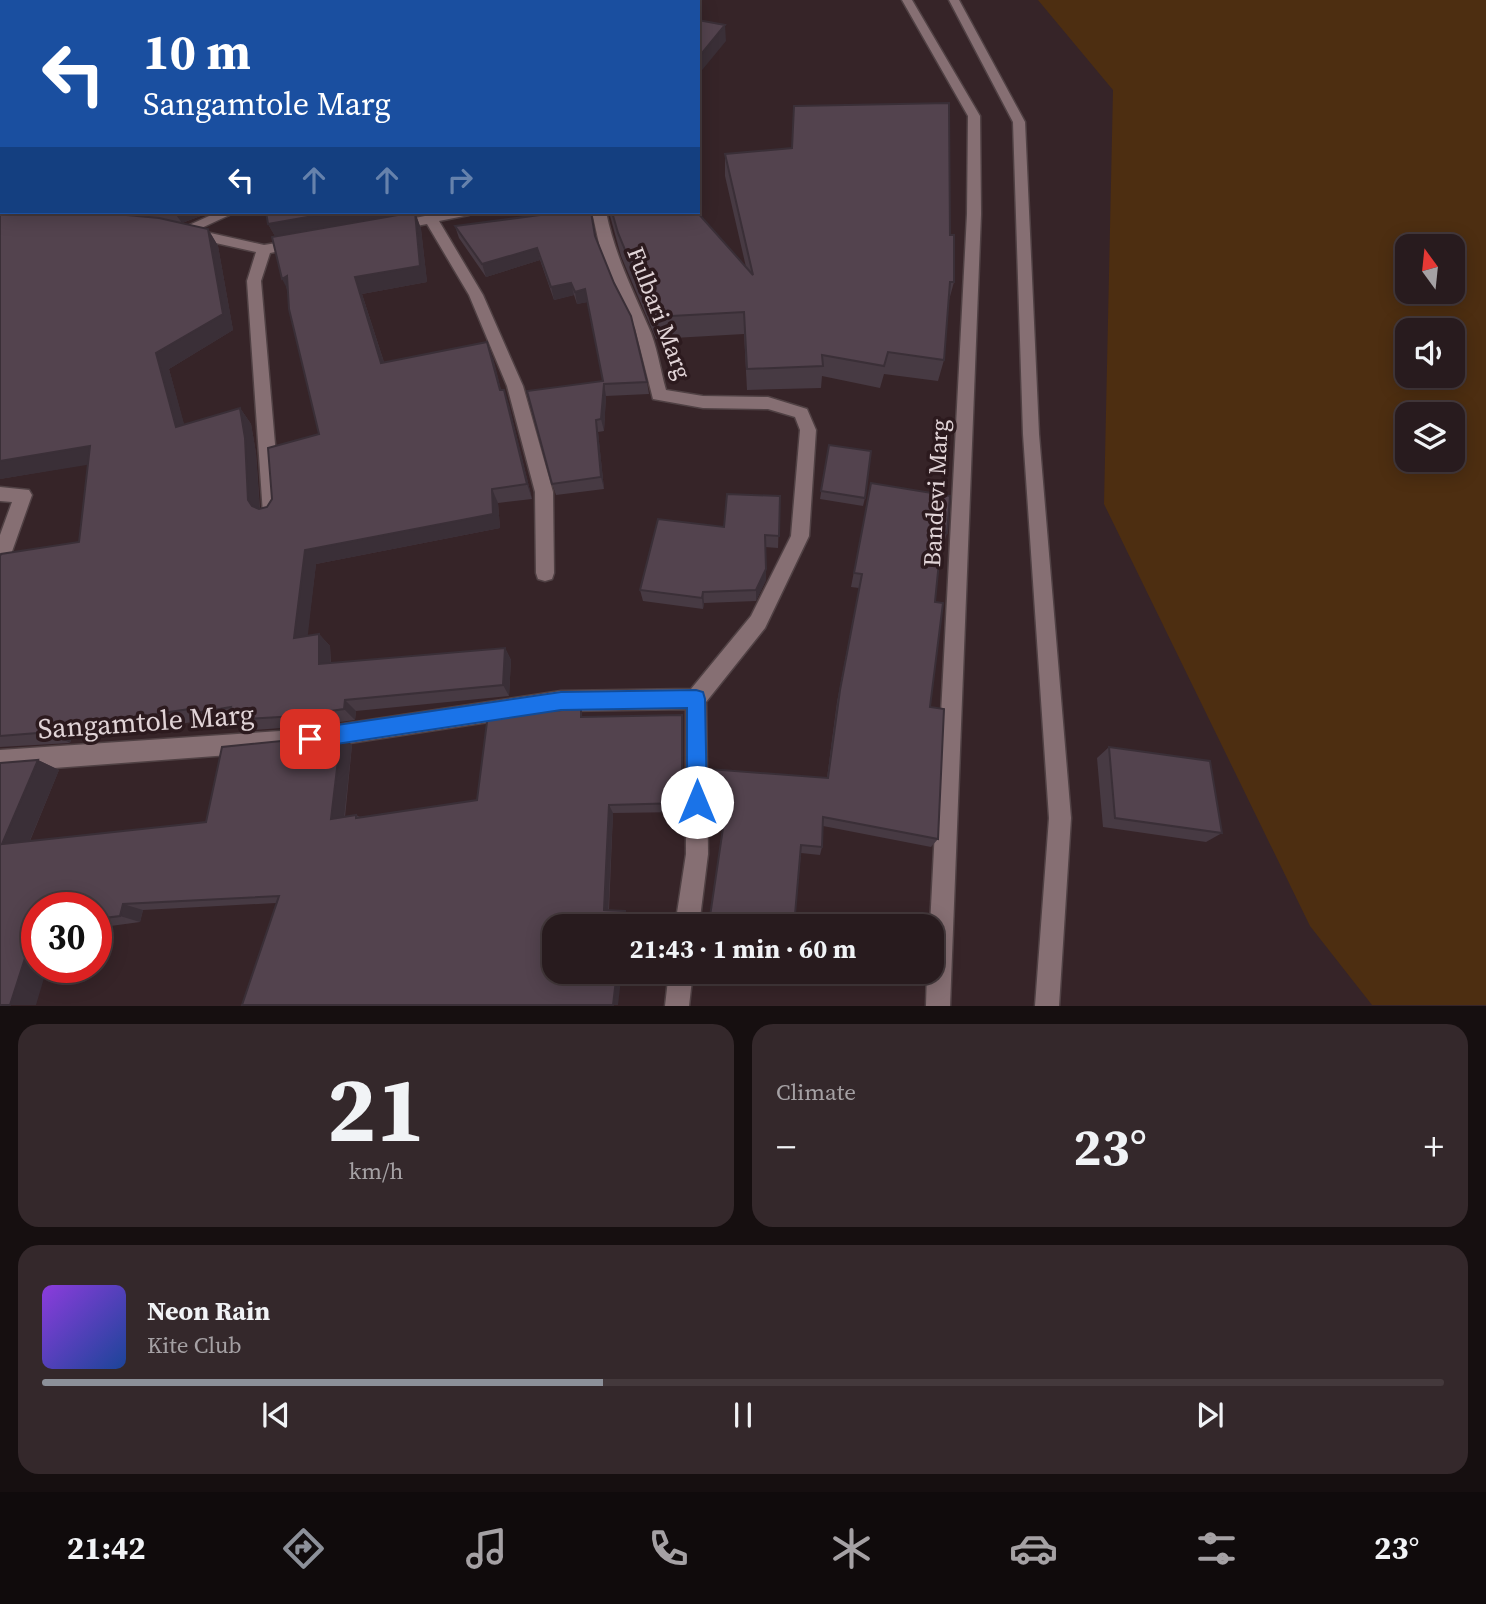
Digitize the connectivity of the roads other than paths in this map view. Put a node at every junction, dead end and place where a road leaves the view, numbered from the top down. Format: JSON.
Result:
{"nodes":[{"id":1,"x":907,"y":0,"type":"edge"},
{"id":2,"x":954,"y":0,"type":"edge"},
{"id":3,"x":223,"y":214,"type":"edge"},
{"id":4,"x":456,"y":214,"type":"edge"},
{"id":5,"x":600,"y":214,"type":"edge"},
{"id":6,"x":432,"y":220,"type":"junction"},
{"id":7,"x":381,"y":229,"type":"edge"},
{"id":8,"x":316,"y":240,"type":"edge"},
{"id":9,"x":264,"y":250,"type":"junction"},
{"id":10,"x":0,"y":494,"type":"edge"},
{"id":11,"x":272,"y":514,"type":"edge"},
{"id":12,"x":0,"y":560,"type":"edge"},
{"id":13,"x":545,"y":573,"type":"dead end"},
{"id":14,"x":696,"y":699,"type":"junction"},
{"id":15,"x":0,"y":761,"type":"edge"},
{"id":16,"x":689,"y":914,"type":"edge"},
{"id":17,"x":680,"y":984,"type":"edge"},
{"id":18,"x":677,"y":1006,"type":"edge"},
{"id":19,"x":938,"y":1006,"type":"edge"},
{"id":20,"x":1047,"y":1006,"type":"edge"}],
"edges":[{"from":1,"to":19,"type":"street","name":"Bandevi Marg"},
{"from":2,"to":20,"type":"street"},
{"from":3,"to":9,"type":"street"},
{"from":4,"to":6,"type":"street"},
{"from":5,"to":14,"type":"street","name":"Fulbari Marg"},
{"from":6,"to":7,"type":"street"},
{"from":6,"to":13,"type":"street"},
{"from":8,"to":9,"type":"street"},
{"from":9,"to":11,"type":"street"},
{"from":10,"to":12,"type":"street"},
{"from":14,"to":15,"type":"street","name":"Sangamtole Marg"},
{"from":14,"to":16,"type":"street"},
{"from":17,"to":18,"type":"street"}]}
